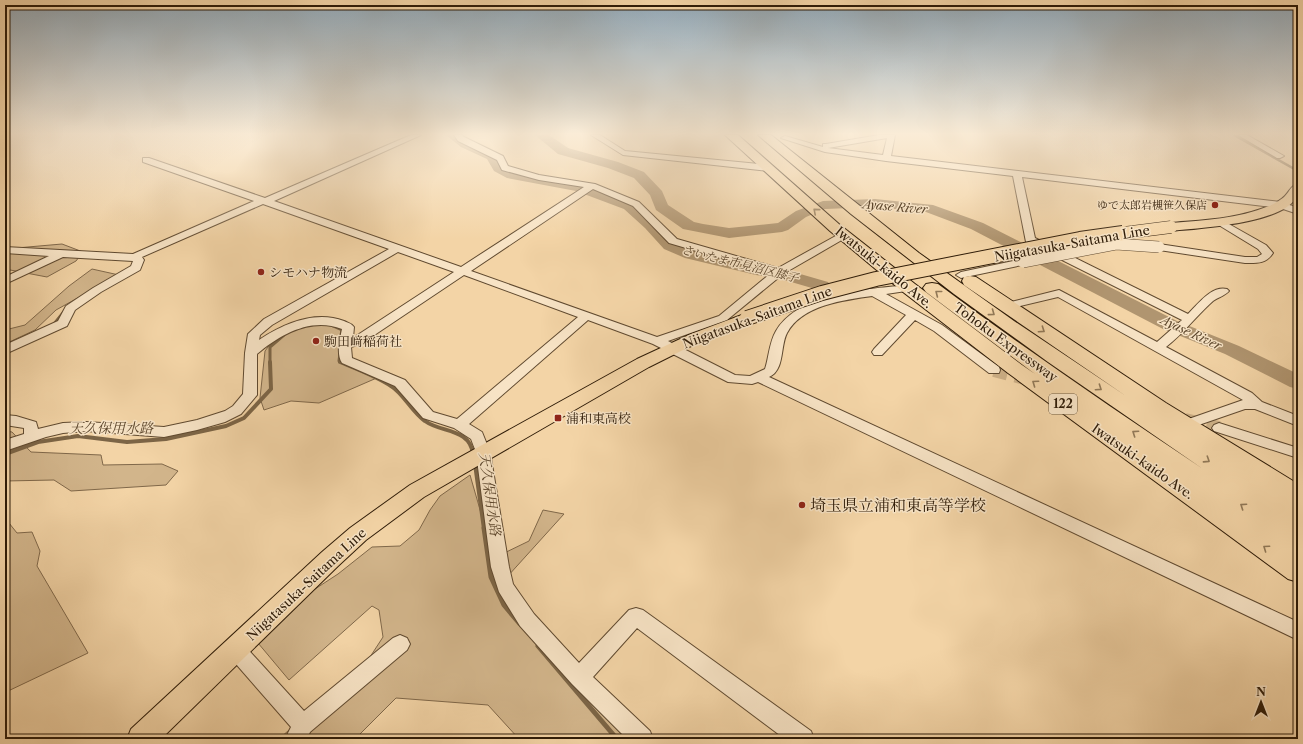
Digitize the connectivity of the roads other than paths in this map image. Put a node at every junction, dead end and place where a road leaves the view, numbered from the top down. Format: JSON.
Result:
{"nodes":[{"id":1,"x":174,"y":170,"type":"edge"},
{"id":2,"x":337,"y":170,"type":"edge"},
{"id":3,"x":511,"y":170,"type":"edge"},
{"id":4,"x":771,"y":170,"type":"edge"},
{"id":5,"x":787,"y":170,"type":"edge"},
{"id":6,"x":806,"y":170,"type":"edge"},
{"id":7,"x":823,"y":170,"type":"edge"},
{"id":8,"x":980,"y":170,"type":"edge"},
{"id":9,"x":1017,"y":174,"type":"junction"},
{"id":10,"x":1298,"y":187,"type":"edge"},
{"id":11,"x":588,"y":188,"type":"junction"},
{"id":12,"x":264,"y":201,"type":"junction"},
{"id":13,"x":1281,"y":206,"type":"junction"},
{"id":14,"x":1298,"y":212,"type":"edge"},
{"id":15,"x":1220,"y":222,"type":"junction"},
{"id":16,"x":846,"y":231,"type":"junction"},
{"id":17,"x":396,"y":249,"type":"junction"},
{"id":18,"x":5,"y":250,"type":"edge"},
{"id":19,"x":62,"y":254,"type":"junction"},
{"id":20,"x":134,"y":256,"type":"junction"},
{"id":21,"x":461,"y":272,"type":"junction"},
{"id":22,"x":779,"y":272,"type":"junction"},
{"id":23,"x":961,"y":275,"type":"junction"},
{"id":24,"x":5,"y":281,"type":"edge"},
{"id":25,"x":909,"y":288,"type":"junction"},
{"id":26,"x":1223,"y":290,"type":"dead end"},
{"id":27,"x":874,"y":292,"type":"junction"},
{"id":28,"x":1007,"y":306,"type":"junction"},
{"id":29,"x":914,"y":314,"type":"junction"},
{"id":30,"x":587,"y":315,"type":"junction"},
{"id":31,"x":1190,"y":319,"type":"junction"},
{"id":32,"x":345,"y":345,"type":"junction"},
{"id":33,"x":665,"y":345,"type":"junction"},
{"id":34,"x":1158,"y":347,"type":"junction"},
{"id":35,"x":5,"y":350,"type":"edge"},
{"id":36,"x":878,"y":352,"type":"dead end"},
{"id":37,"x":251,"y":353,"type":"junction"},
{"id":38,"x":994,"y":370,"type":"tunnel mouth"},
{"id":39,"x":760,"y":378,"type":"junction"},
{"id":40,"x":1257,"y":405,"type":"junction"},
{"id":41,"x":5,"y":420,"type":"edge"},
{"id":42,"x":1298,"y":421,"type":"edge"},
{"id":43,"x":459,"y":425,"type":"junction"},
{"id":44,"x":1185,"y":425,"type":"junction"},
{"id":45,"x":1219,"y":428,"type":"tunnel mouth"},
{"id":46,"x":31,"y":436,"type":"junction"},
{"id":47,"x":5,"y":446,"type":"edge"},
{"id":48,"x":483,"y":452,"type":"junction"},
{"id":49,"x":1298,"y":453,"type":"edge"},
{"id":50,"x":1298,"y":496,"type":"edge"},
{"id":51,"x":1298,"y":519,"type":"edge"},
{"id":52,"x":1298,"y":544,"type":"edge"},
{"id":53,"x":1298,"y":571,"type":"edge"},
{"id":54,"x":1298,"y":631,"type":"edge"},
{"id":55,"x":400,"y":644,"type":"dead end"},
{"id":56,"x":236,"y":650,"type":"junction"},
{"id":57,"x":579,"y":677,"type":"junction"},
{"id":58,"x":300,"y":732,"type":"edge"},
{"id":59,"x":141,"y":739,"type":"edge"},
{"id":60,"x":642,"y":739,"type":"edge"},
{"id":61,"x":803,"y":739,"type":"edge"}],
"edges":[{"from":1,"to":12,"type":"street"},
{"from":2,"to":12,"type":"street"},
{"from":3,"to":11,"type":"street"},
{"from":16,"to":4,"type":"highway","name":"Iwatsuki-kaido Ave.","number":"122","one_way":true},
{"from":5,"to":16,"type":"highway","name":"Tohoku Expressway"},
{"from":6,"to":51,"type":"highway","name":"Tohoku Expressway","one_way":true},
{"from":7,"to":23,"type":"highway"},
{"from":8,"to":9,"type":"street"},
{"from":9,"to":13,"type":"street"},
{"from":9,"to":31,"type":"street"},
{"from":10,"to":13,"type":"main road","name":"Niigatasuka-Saitama Line"},
{"from":11,"to":21,"type":"street"},
{"from":11,"to":22,"type":"street"},
{"from":12,"to":17,"type":"street"},
{"from":12,"to":20,"type":"street"},
{"from":13,"to":14,"type":"street"},
{"from":13,"to":15,"type":"main road","name":"Niigatasuka-Saitama Line"},
{"from":15,"to":23,"type":"street","bridge":true},
{"from":15,"to":33,"type":"main road","name":"Niigatasuka-Saitama Line","bridge":true},
{"from":16,"to":22,"type":"street"},
{"from":16,"to":25,"type":"highway","name":"Iwatsuki-kaido Ave.","number":"122"},
{"from":52,"to":16,"type":"highway","name":"Tohoku Expressway","one_way":true},
{"from":17,"to":21,"type":"street"},
{"from":17,"to":37,"type":"street"},
{"from":18,"to":19,"type":"street"},
{"from":19,"to":20,"type":"street"},
{"from":19,"to":24,"type":"street"},
{"from":20,"to":35,"type":"street"},
{"from":21,"to":30,"type":"street"},
{"from":21,"to":32,"type":"street"},
{"from":22,"to":33,"type":"street"},
{"from":23,"to":28,"type":"highway"},
{"from":25,"to":27,"type":"street"},
{"from":53,"to":25,"type":"highway","name":"Iwatsuki-kaido Ave.","number":"122","one_way":true},
{"from":26,"to":31,"type":"street"},
{"from":27,"to":29,"type":"street"},
{"from":27,"to":39,"type":"street"},
{"from":28,"to":34,"type":"street"},
{"from":28,"to":44,"type":"highway","one_way":true},
{"from":29,"to":36,"type":"street"},
{"from":29,"to":38,"type":"street"},
{"from":30,"to":33,"type":"street"},
{"from":30,"to":43,"type":"street"},
{"from":31,"to":34,"type":"street"},
{"from":32,"to":37,"type":"street"},
{"from":32,"to":43,"type":"street"},
{"from":33,"to":39,"type":"street"},
{"from":33,"to":48,"type":"main road","name":"Niigatasuka-Saitama Line"},
{"from":34,"to":40,"type":"street"},
{"from":37,"to":46,"type":"street"},
{"from":39,"to":54,"type":"street"},
{"from":40,"to":42,"type":"street"},
{"from":40,"to":44,"type":"street"},
{"from":41,"to":46,"type":"street"},
{"from":43,"to":48,"type":"street"},
{"from":44,"to":50,"type":"highway"},
{"from":45,"to":49,"type":"street"},
{"from":46,"to":47,"type":"street"},
{"from":48,"to":56,"type":"main road","name":"Niigatasuka-Saitama Line"},
{"from":48,"to":57,"type":"street"},
{"from":55,"to":58,"type":"street"},
{"from":56,"to":58,"type":"street"},
{"from":56,"to":59,"type":"main road","name":"Niigatasuka-Saitama Line"},
{"from":57,"to":60,"type":"street"},
{"from":57,"to":61,"type":"street"}]}
